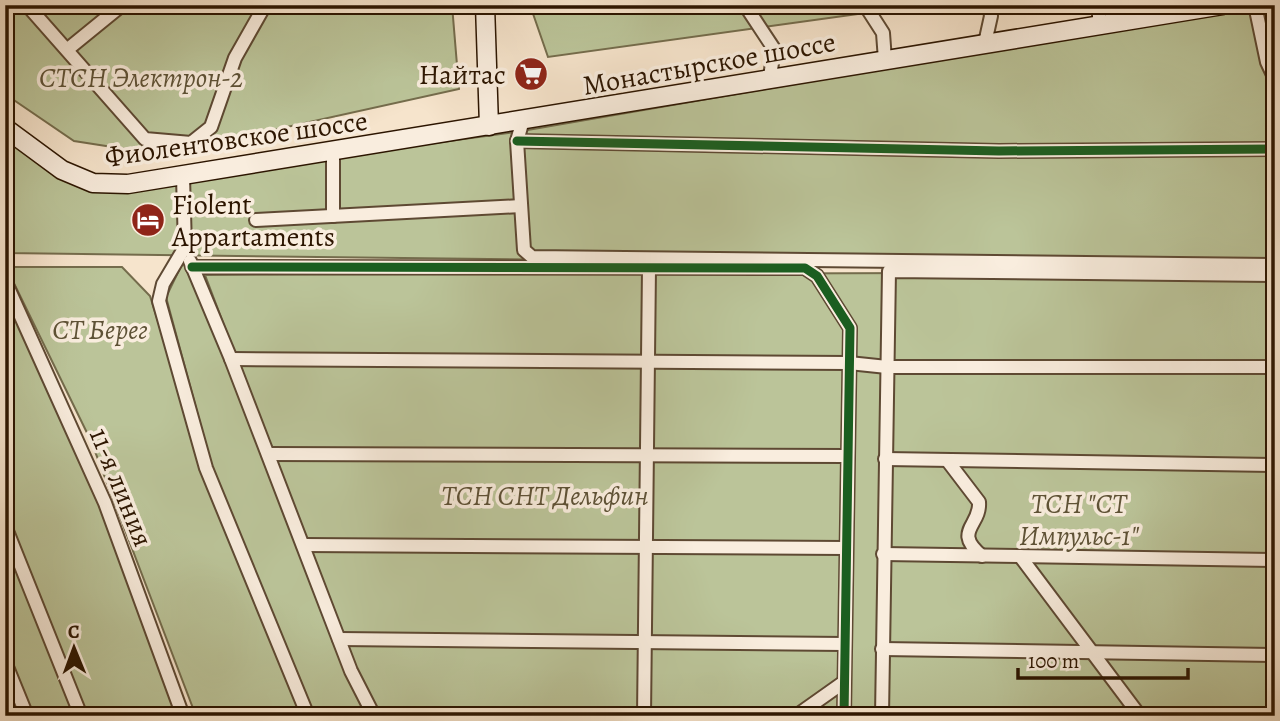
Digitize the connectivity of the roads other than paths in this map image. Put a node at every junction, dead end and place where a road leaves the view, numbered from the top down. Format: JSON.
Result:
{"nodes":[{"id":1,"x":27,"y":5,"type":"edge"},
{"id":2,"x":122,"y":5,"type":"edge"},
{"id":3,"x":265,"y":5,"type":"edge"},
{"id":4,"x":485,"y":5,"type":"edge"},
{"id":5,"x":745,"y":5,"type":"edge"},
{"id":6,"x":864,"y":5,"type":"edge"},
{"id":7,"x":989,"y":5,"type":"edge"},
{"id":8,"x":1099,"y":5,"type":"edge"},
{"id":9,"x":1223,"y":5,"type":"edge"},
{"id":10,"x":1255,"y":5,"type":"edge"},
{"id":11,"x":1201,"y":7,"type":"edge"},
{"id":12,"x":1099,"y":25,"type":"junction"},
{"id":13,"x":985,"y":43,"type":"junction"},
{"id":14,"x":68,"y":49,"type":"junction"},
{"id":15,"x":885,"y":60,"type":"junction"},
{"id":16,"x":770,"y":77,"type":"junction"},
{"id":17,"x":1275,"y":79,"type":"edge"},
{"id":18,"x":523,"y":120,"type":"junction"},
{"id":19,"x":489,"y":126,"type":"junction"},
{"id":20,"x":5,"y":128,"type":"edge"},
{"id":21,"x":517,"y":141,"type":"junction"},
{"id":22,"x":1275,"y":149,"type":"edge"},
{"id":23,"x":333,"y":153,"type":"junction"},
{"id":24,"x":183,"y":177,"type":"junction"},
{"id":25,"x":521,"y":206,"type":"junction"},
{"id":26,"x":333,"y":216,"type":"junction"},
{"id":27,"x":256,"y":220,"type":"dead end"},
{"id":28,"x":186,"y":247,"type":"junction"},
{"id":29,"x":1275,"y":265,"type":"edge"},
{"id":30,"x":192,"y":267,"type":"junction"},
{"id":31,"x":649,"y":268,"type":"junction"},
{"id":32,"x":1275,"y":275,"type":"edge"},
{"id":33,"x":5,"y":281,"type":"edge"},
{"id":34,"x":231,"y":359,"type":"junction"},
{"id":35,"x":649,"y":361,"type":"junction"},
{"id":36,"x":849,"y":363,"type":"junction"},
{"id":37,"x":887,"y":367,"type":"junction"},
{"id":38,"x":1275,"y":367,"type":"edge"},
{"id":39,"x":268,"y":454,"type":"junction"},
{"id":40,"x":648,"y":456,"type":"junction"},
{"id":41,"x":848,"y":456,"type":"junction"},
{"id":42,"x":885,"y":459,"type":"junction"},
{"id":43,"x":947,"y":460,"type":"junction"},
{"id":44,"x":1275,"y":465,"type":"edge"},
{"id":45,"x":5,"y":526,"type":"edge"},
{"id":46,"x":303,"y":545,"type":"junction"},
{"id":47,"x":646,"y":547,"type":"junction"},
{"id":48,"x":846,"y":548,"type":"junction"},
{"id":49,"x":883,"y":554,"type":"junction"},
{"id":50,"x":982,"y":556,"type":"junction"},
{"id":51,"x":1020,"y":556,"type":"junction"},
{"id":52,"x":1275,"y":560,"type":"edge"},
{"id":53,"x":339,"y":639,"type":"junction"},
{"id":54,"x":645,"y":639,"type":"junction"},
{"id":55,"x":845,"y":644,"type":"junction"},
{"id":56,"x":882,"y":649,"type":"junction"},
{"id":57,"x":1091,"y":653,"type":"junction"},
{"id":58,"x":1275,"y":656,"type":"edge"},
{"id":59,"x":5,"y":662,"type":"edge"},
{"id":60,"x":844,"y":682,"type":"junction"},
{"id":61,"x":27,"y":716,"type":"edge"},
{"id":62,"x":81,"y":716,"type":"edge"},
{"id":63,"x":183,"y":716,"type":"edge"},
{"id":64,"x":308,"y":716,"type":"edge"},
{"id":65,"x":374,"y":716,"type":"edge"},
{"id":66,"x":644,"y":716,"type":"edge"},
{"id":67,"x":796,"y":716,"type":"edge"},
{"id":68,"x":844,"y":716,"type":"edge"},
{"id":69,"x":882,"y":716,"type":"edge"},
{"id":70,"x":1140,"y":716,"type":"edge"}],
"edges":[{"from":1,"to":14,"type":"street"},
{"from":2,"to":14,"type":"street"},
{"from":3,"to":14,"type":"street"},
{"from":4,"to":19,"type":"main road"},
{"from":5,"to":16,"type":"street"},
{"from":6,"to":15,"type":"street"},
{"from":7,"to":13,"type":"street"},
{"from":8,"to":12,"type":"street"},
{"from":9,"to":11,"type":"main road","name":"Монастырское шоссе"},
{"from":10,"to":17,"type":"street"},
{"from":11,"to":12,"type":"main road","name":"Монастырское шоссе"},
{"from":12,"to":13,"type":"main road","name":"Монастырское шоссе"},
{"from":13,"to":15,"type":"main road","name":"Монастырское шоссе"},
{"from":15,"to":16,"type":"main road","name":"Монастырское шоссе"},
{"from":16,"to":18,"type":"main road","name":"Монастырское шоссе"},
{"from":18,"to":19,"type":"main road","name":"Монастырское шоссе"},
{"from":18,"to":21,"type":"street"},
{"from":19,"to":23,"type":"main road","name":"Фиолентовское шоссе"},
{"from":20,"to":24,"type":"main road","name":"Фиолентовское шоссе"},
{"from":21,"to":22,"type":"street"},
{"from":21,"to":25,"type":"street"},
{"from":23,"to":24,"type":"main road","name":"Фиолентовское шоссе"},
{"from":23,"to":26,"type":"street"},
{"from":24,"to":28,"type":"street"},
{"from":25,"to":26,"type":"street"},
{"from":25,"to":29,"type":"street"},
{"from":26,"to":27,"type":"street"},
{"from":28,"to":30,"type":"street"},
{"from":28,"to":64,"type":"street"},
{"from":30,"to":31,"type":"street"},
{"from":30,"to":34,"type":"street"},
{"from":31,"to":35,"type":"street"},
{"from":31,"to":36,"type":"street"},
{"from":32,"to":37,"type":"street"},
{"from":33,"to":63,"type":"street","name":"11-я линия"},
{"from":34,"to":35,"type":"street"},
{"from":34,"to":39,"type":"street"},
{"from":35,"to":36,"type":"street"},
{"from":35,"to":40,"type":"street"},
{"from":36,"to":37,"type":"street"},
{"from":36,"to":41,"type":"street"},
{"from":37,"to":38,"type":"street"},
{"from":37,"to":42,"type":"street"},
{"from":39,"to":40,"type":"street"},
{"from":39,"to":46,"type":"street"},
{"from":40,"to":41,"type":"street"},
{"from":40,"to":47,"type":"street"},
{"from":41,"to":48,"type":"street"},
{"from":42,"to":43,"type":"street"},
{"from":42,"to":49,"type":"street"},
{"from":43,"to":44,"type":"street"},
{"from":43,"to":50,"type":"street"},
{"from":45,"to":62,"type":"street"},
{"from":46,"to":47,"type":"street"},
{"from":46,"to":53,"type":"street"},
{"from":47,"to":48,"type":"street"},
{"from":47,"to":54,"type":"street"},
{"from":48,"to":55,"type":"street"},
{"from":49,"to":50,"type":"street"},
{"from":49,"to":56,"type":"street"},
{"from":50,"to":51,"type":"street"},
{"from":51,"to":52,"type":"street"},
{"from":51,"to":57,"type":"street"},
{"from":53,"to":54,"type":"street"},
{"from":53,"to":65,"type":"street"},
{"from":54,"to":55,"type":"street"},
{"from":54,"to":66,"type":"street"},
{"from":55,"to":60,"type":"street"},
{"from":56,"to":57,"type":"street"},
{"from":56,"to":69,"type":"street"},
{"from":57,"to":58,"type":"street"},
{"from":57,"to":70,"type":"street"},
{"from":59,"to":61,"type":"street"},
{"from":60,"to":67,"type":"street"},
{"from":60,"to":68,"type":"street"}]}
